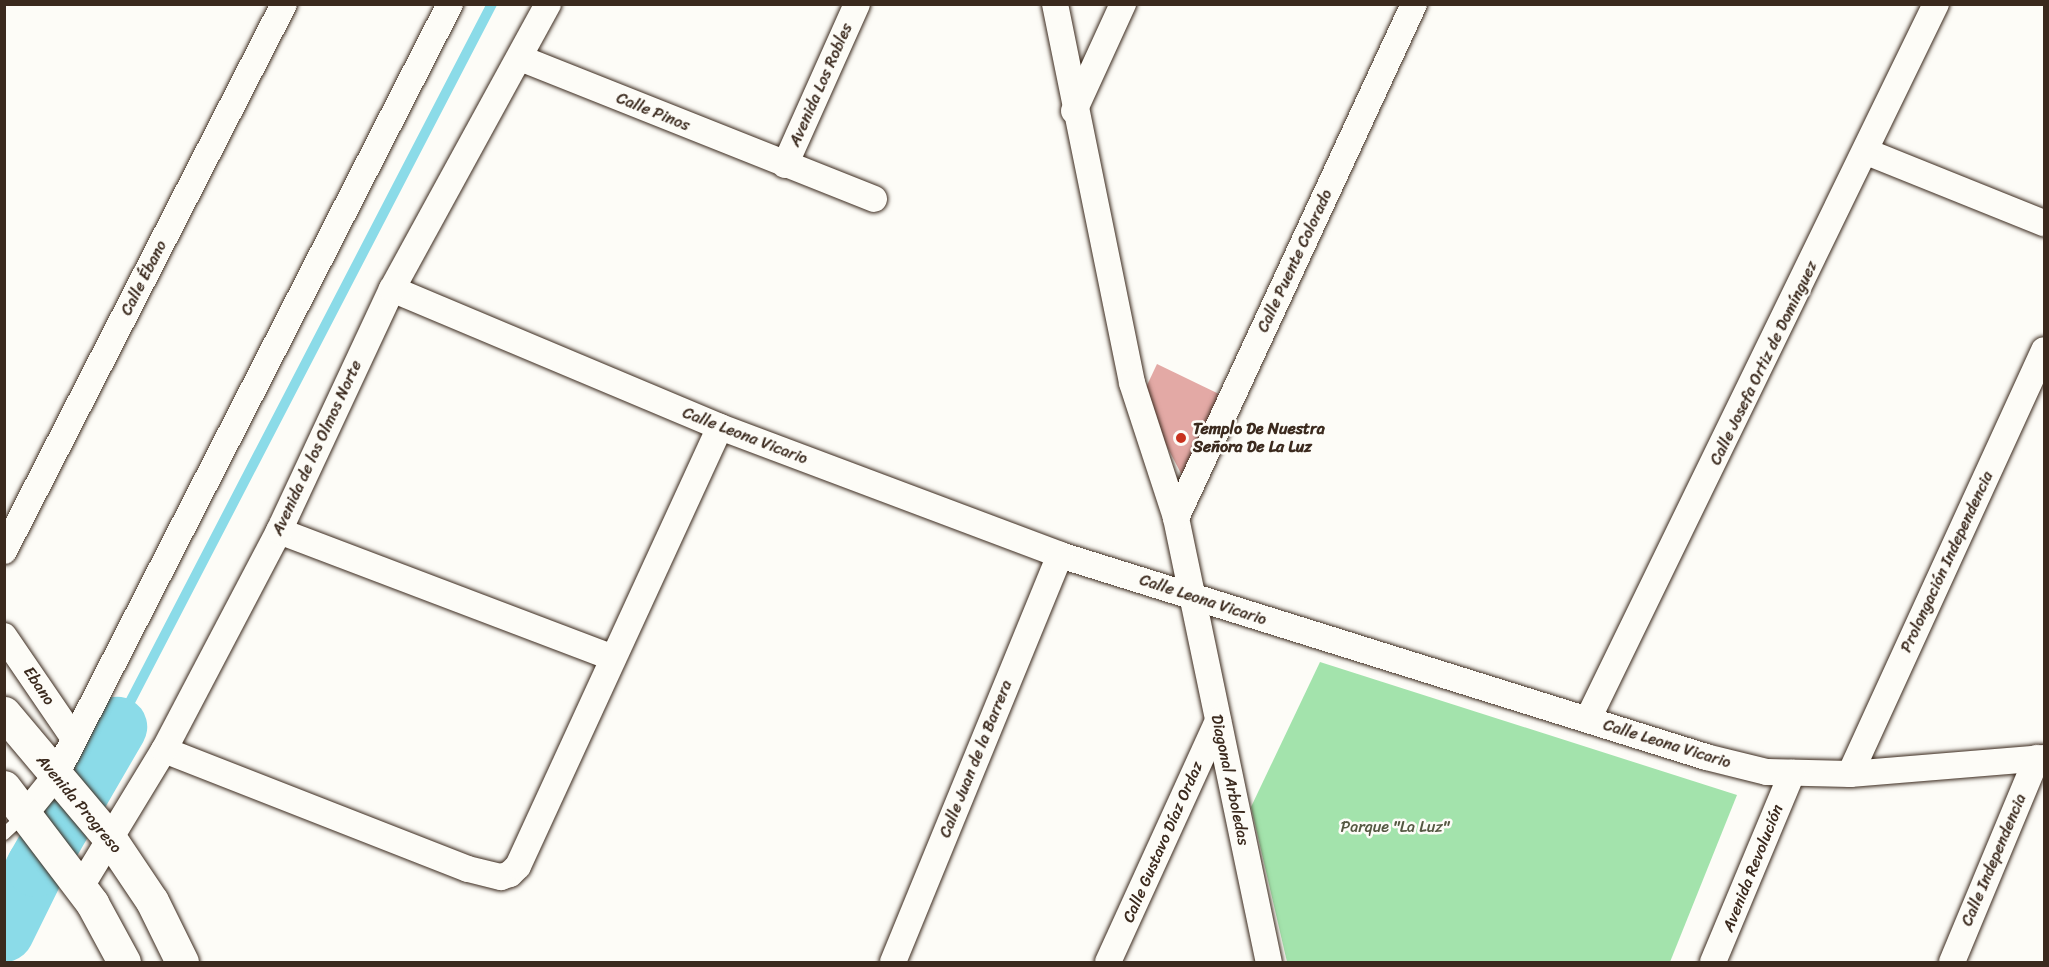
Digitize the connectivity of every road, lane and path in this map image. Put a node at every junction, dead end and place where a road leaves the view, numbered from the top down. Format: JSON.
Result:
{"nodes":[{"id":1,"x":284,"y":4,"type":"edge"},
{"id":2,"x":450,"y":4,"type":"edge"},
{"id":3,"x":548,"y":4,"type":"edge"},
{"id":4,"x":857,"y":4,"type":"edge"},
{"id":5,"x":1054,"y":4,"type":"edge"},
{"id":6,"x":1123,"y":4,"type":"edge"},
{"id":7,"x":1414,"y":4,"type":"edge"},
{"id":8,"x":1936,"y":4,"type":"edge"},
{"id":9,"x":520,"y":58,"type":"junction"},
{"id":10,"x":1074,"y":111,"type":"junction"},
{"id":11,"x":1867,"y":152,"type":"junction"},
{"id":12,"x":785,"y":165,"type":"junction"},
{"id":13,"x":874,"y":199,"type":"dead end"},
{"id":14,"x":2044,"y":223,"type":"edge"},
{"id":15,"x":392,"y":289,"type":"junction"},
{"id":16,"x":2044,"y":350,"type":"edge"},
{"id":17,"x":720,"y":427,"type":"junction"},
{"id":18,"x":1176,"y":518,"type":"junction"},
{"id":19,"x":279,"y":531,"type":"junction"},
{"id":20,"x":4,"y":550,"type":"edge"},
{"id":21,"x":1060,"y":555,"type":"junction"},
{"id":22,"x":1190,"y":597,"type":"junction"},
{"id":23,"x":4,"y":636,"type":"edge"},
{"id":24,"x":611,"y":657,"type":"junction"},
{"id":25,"x":4,"y":713,"type":"edge"},
{"id":26,"x":1588,"y":719,"type":"junction"},
{"id":27,"x":1218,"y":721,"type":"junction"},
{"id":28,"x":73,"y":737,"type":"junction"},
{"id":29,"x":164,"y":750,"type":"junction"},
{"id":30,"x":2041,"y":758,"type":"edge"},
{"id":31,"x":1792,"y":773,"type":"junction"},
{"id":32,"x":1850,"y":774,"type":"junction"},
{"id":33,"x":59,"y":782,"type":"junction"},
{"id":34,"x":4,"y":787,"type":"edge"},
{"id":35,"x":22,"y":825,"type":"edge"},
{"id":36,"x":108,"y":836,"type":"junction"},
{"id":37,"x":77,"y":883,"type":"junction"},
{"id":38,"x":124,"y":963,"type":"edge"},
{"id":39,"x":182,"y":963,"type":"edge"},
{"id":40,"x":893,"y":963,"type":"edge"},
{"id":41,"x":1108,"y":963,"type":"edge"},
{"id":42,"x":1269,"y":963,"type":"edge"},
{"id":43,"x":1713,"y":963,"type":"edge"},
{"id":44,"x":1952,"y":963,"type":"edge"}],
"edges":[{"from":1,"to":20,"type":"street","name":"Calle Ébano"},
{"from":2,"to":28,"type":"street"},
{"from":3,"to":9,"type":"street","name":"Avenida de los Olmos Norte"},
{"from":4,"to":12,"type":"street","name":"Avenida Los Robles"},
{"from":5,"to":10,"type":"street","name":"Diagonal Arboledas"},
{"from":6,"to":10,"type":"street"},
{"from":7,"to":18,"type":"street","name":"Calle Puente Colorado"},
{"from":8,"to":11,"type":"street","name":"Calle Josefa Ortiz de Domínguez"},
{"from":9,"to":12,"type":"street","name":"Calle Pinos"},
{"from":9,"to":15,"type":"street","name":"Avenida de los Olmos Norte"},
{"from":10,"to":18,"type":"street","name":"Diagonal Arboledas"},
{"from":11,"to":14,"type":"street"},
{"from":11,"to":26,"type":"street","name":"Calle Josefa Ortiz de Domínguez"},
{"from":12,"to":13,"type":"street","name":"Calle Pinos"},
{"from":15,"to":17,"type":"street","name":"Calle Leona Vicario"},
{"from":15,"to":19,"type":"street","name":"Avenida de los Olmos Norte"},
{"from":16,"to":32,"type":"street","name":"Prolongación Independencia"},
{"from":17,"to":21,"type":"street","name":"Calle Leona Vicario"},
{"from":17,"to":24,"type":"street"},
{"from":18,"to":22,"type":"street","name":"Diagonal Arboledas"},
{"from":19,"to":24,"type":"street"},
{"from":19,"to":29,"type":"street","name":"Avenida de los Olmos Norte"},
{"from":21,"to":22,"type":"street","name":"Calle Leona Vicario"},
{"from":21,"to":40,"type":"street","name":"Calle Juan de la Barrera"},
{"from":22,"to":26,"type":"street","name":"Calle Leona Vicario"},
{"from":22,"to":27,"type":"street","name":"Diagonal Arboledas"},
{"from":23,"to":28,"type":"street","name":"Ebano"},
{"from":24,"to":29,"type":"street"},
{"from":25,"to":33,"type":"main road","name":"Avenida Progreso"},
{"from":26,"to":31,"type":"street","name":"Calle Leona Vicario"},
{"from":27,"to":41,"type":"street","name":"Calle Gustavo Díaz Ordaz"},
{"from":27,"to":42,"type":"street","name":"Diagonal Arboledas"},
{"from":28,"to":33,"type":"street"},
{"from":29,"to":36,"type":"street","name":"Avenida de los Olmos Norte"},
{"from":30,"to":32,"type":"street","name":"Calle Leona Vicario"},
{"from":30,"to":44,"type":"street","name":"Calle Independencia"},
{"from":31,"to":32,"type":"street","name":"Calle Leona Vicario"},
{"from":31,"to":43,"type":"street","name":"Avenida Revolución"},
{"from":33,"to":35,"type":"street"},
{"from":33,"to":36,"type":"main road","name":"Avenida Progreso"},
{"from":34,"to":35,"type":"main road"},
{"from":35,"to":37,"type":"main road"},
{"from":36,"to":37,"type":"street","name":"Avenida de los Olmos Norte"},
{"from":36,"to":39,"type":"main road","name":"Avenida Progreso"},
{"from":37,"to":38,"type":"main road"}]}
